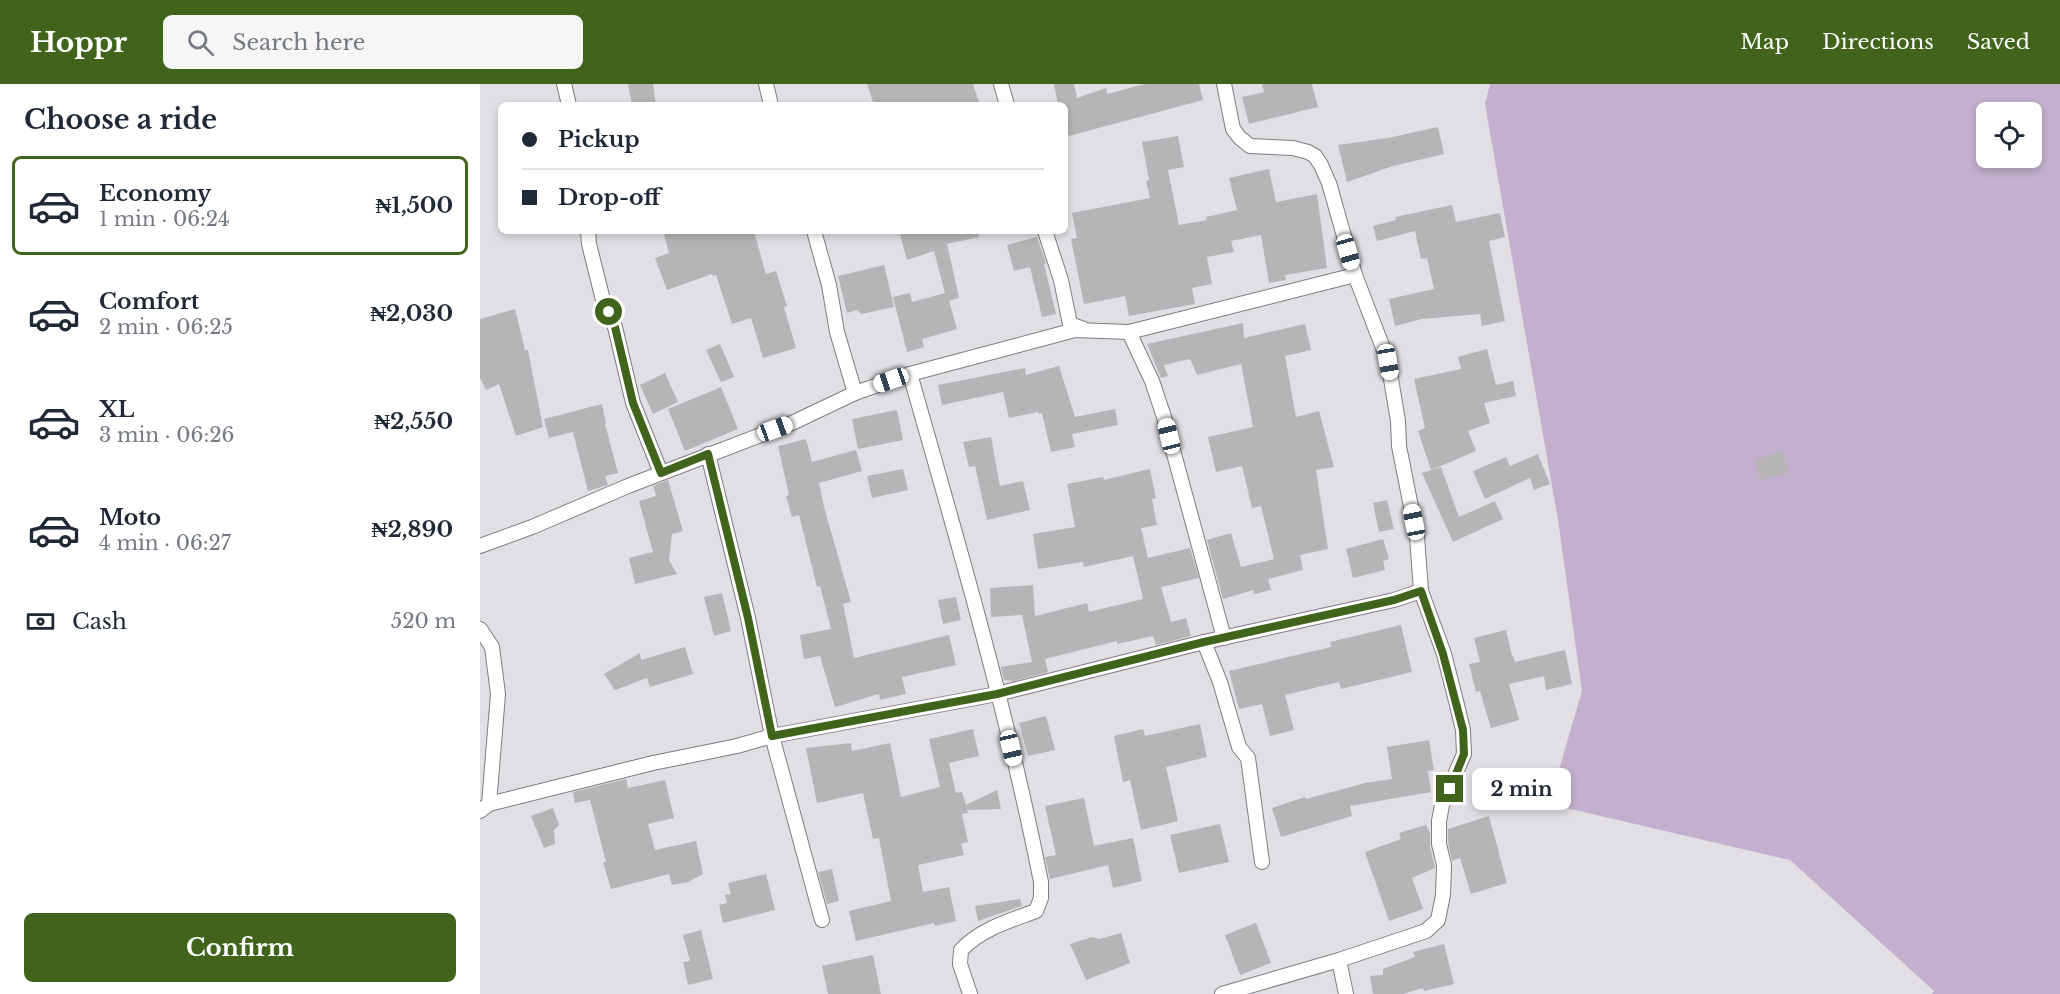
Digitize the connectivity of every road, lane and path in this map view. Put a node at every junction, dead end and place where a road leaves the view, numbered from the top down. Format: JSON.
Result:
{"nodes":[{"id":1,"x":564,"y":84,"type":"edge"},
{"id":2,"x":766,"y":84,"type":"edge"},
{"id":3,"x":1001,"y":84,"type":"edge"},
{"id":4,"x":1224,"y":84,"type":"edge"},
{"id":5,"x":568,"y":102,"type":"edge"},
{"id":6,"x":770,"y":102,"type":"edge"},
{"id":7,"x":1006,"y":102,"type":"edge"},
{"id":8,"x":588,"y":234,"type":"edge"},
{"id":9,"x":815,"y":234,"type":"edge"},
{"id":10,"x":1046,"y":234,"type":"edge"},
{"id":11,"x":1354,"y":275,"type":"junction"},
{"id":12,"x":1084,"y":330,"type":"junction"},
{"id":13,"x":1129,"y":332,"type":"junction"},
{"id":14,"x":910,"y":374,"type":"junction"},
{"id":15,"x":855,"y":393,"type":"junction"},
{"id":16,"x":708,"y":454,"type":"junction"},
{"id":17,"x":661,"y":473,"type":"junction"},
{"id":18,"x":480,"y":546,"type":"edge"},
{"id":19,"x":1421,"y":591,"type":"junction"},
{"id":20,"x":480,"y":629,"type":"edge"},
{"id":21,"x":1224,"y":638,"type":"junction"},
{"id":22,"x":1204,"y":642,"type":"junction"},
{"id":23,"x":997,"y":694,"type":"junction"},
{"id":24,"x":772,"y":736,"type":"junction"},
{"id":25,"x":484,"y":807,"type":"edge"},
{"id":26,"x":1262,"y":862,"type":"dead end"},
{"id":27,"x":822,"y":920,"type":"dead end"},
{"id":28,"x":1340,"y":960,"type":"junction"},
{"id":29,"x":970,"y":994,"type":"edge"},
{"id":30,"x":1222,"y":994,"type":"edge"},
{"id":31,"x":1346,"y":994,"type":"edge"}],
"edges":[{"from":1,"to":5,"type":"street"},
{"from":2,"to":6,"type":"street"},
{"from":3,"to":7,"type":"street"},
{"from":4,"to":11,"type":"street"},
{"from":8,"to":17,"type":"street"},
{"from":9,"to":15,"type":"street"},
{"from":10,"to":12,"type":"street"},
{"from":11,"to":13,"type":"street"},
{"from":11,"to":19,"type":"street"},
{"from":12,"to":13,"type":"street"},
{"from":12,"to":14,"type":"street"},
{"from":13,"to":21,"type":"street"},
{"from":14,"to":15,"type":"street"},
{"from":14,"to":23,"type":"street"},
{"from":15,"to":16,"type":"street"},
{"from":16,"to":17,"type":"street"},
{"from":16,"to":24,"type":"street"},
{"from":17,"to":18,"type":"street"},
{"from":19,"to":21,"type":"street"},
{"from":19,"to":28,"type":"street"},
{"from":20,"to":25,"type":"street"},
{"from":21,"to":22,"type":"street"},
{"from":22,"to":23,"type":"street"},
{"from":22,"to":26,"type":"street"},
{"from":23,"to":24,"type":"street"},
{"from":23,"to":29,"type":"street"},
{"from":24,"to":25,"type":"street"},
{"from":24,"to":27,"type":"street"},
{"from":28,"to":30,"type":"street"},
{"from":28,"to":31,"type":"street"}]}
